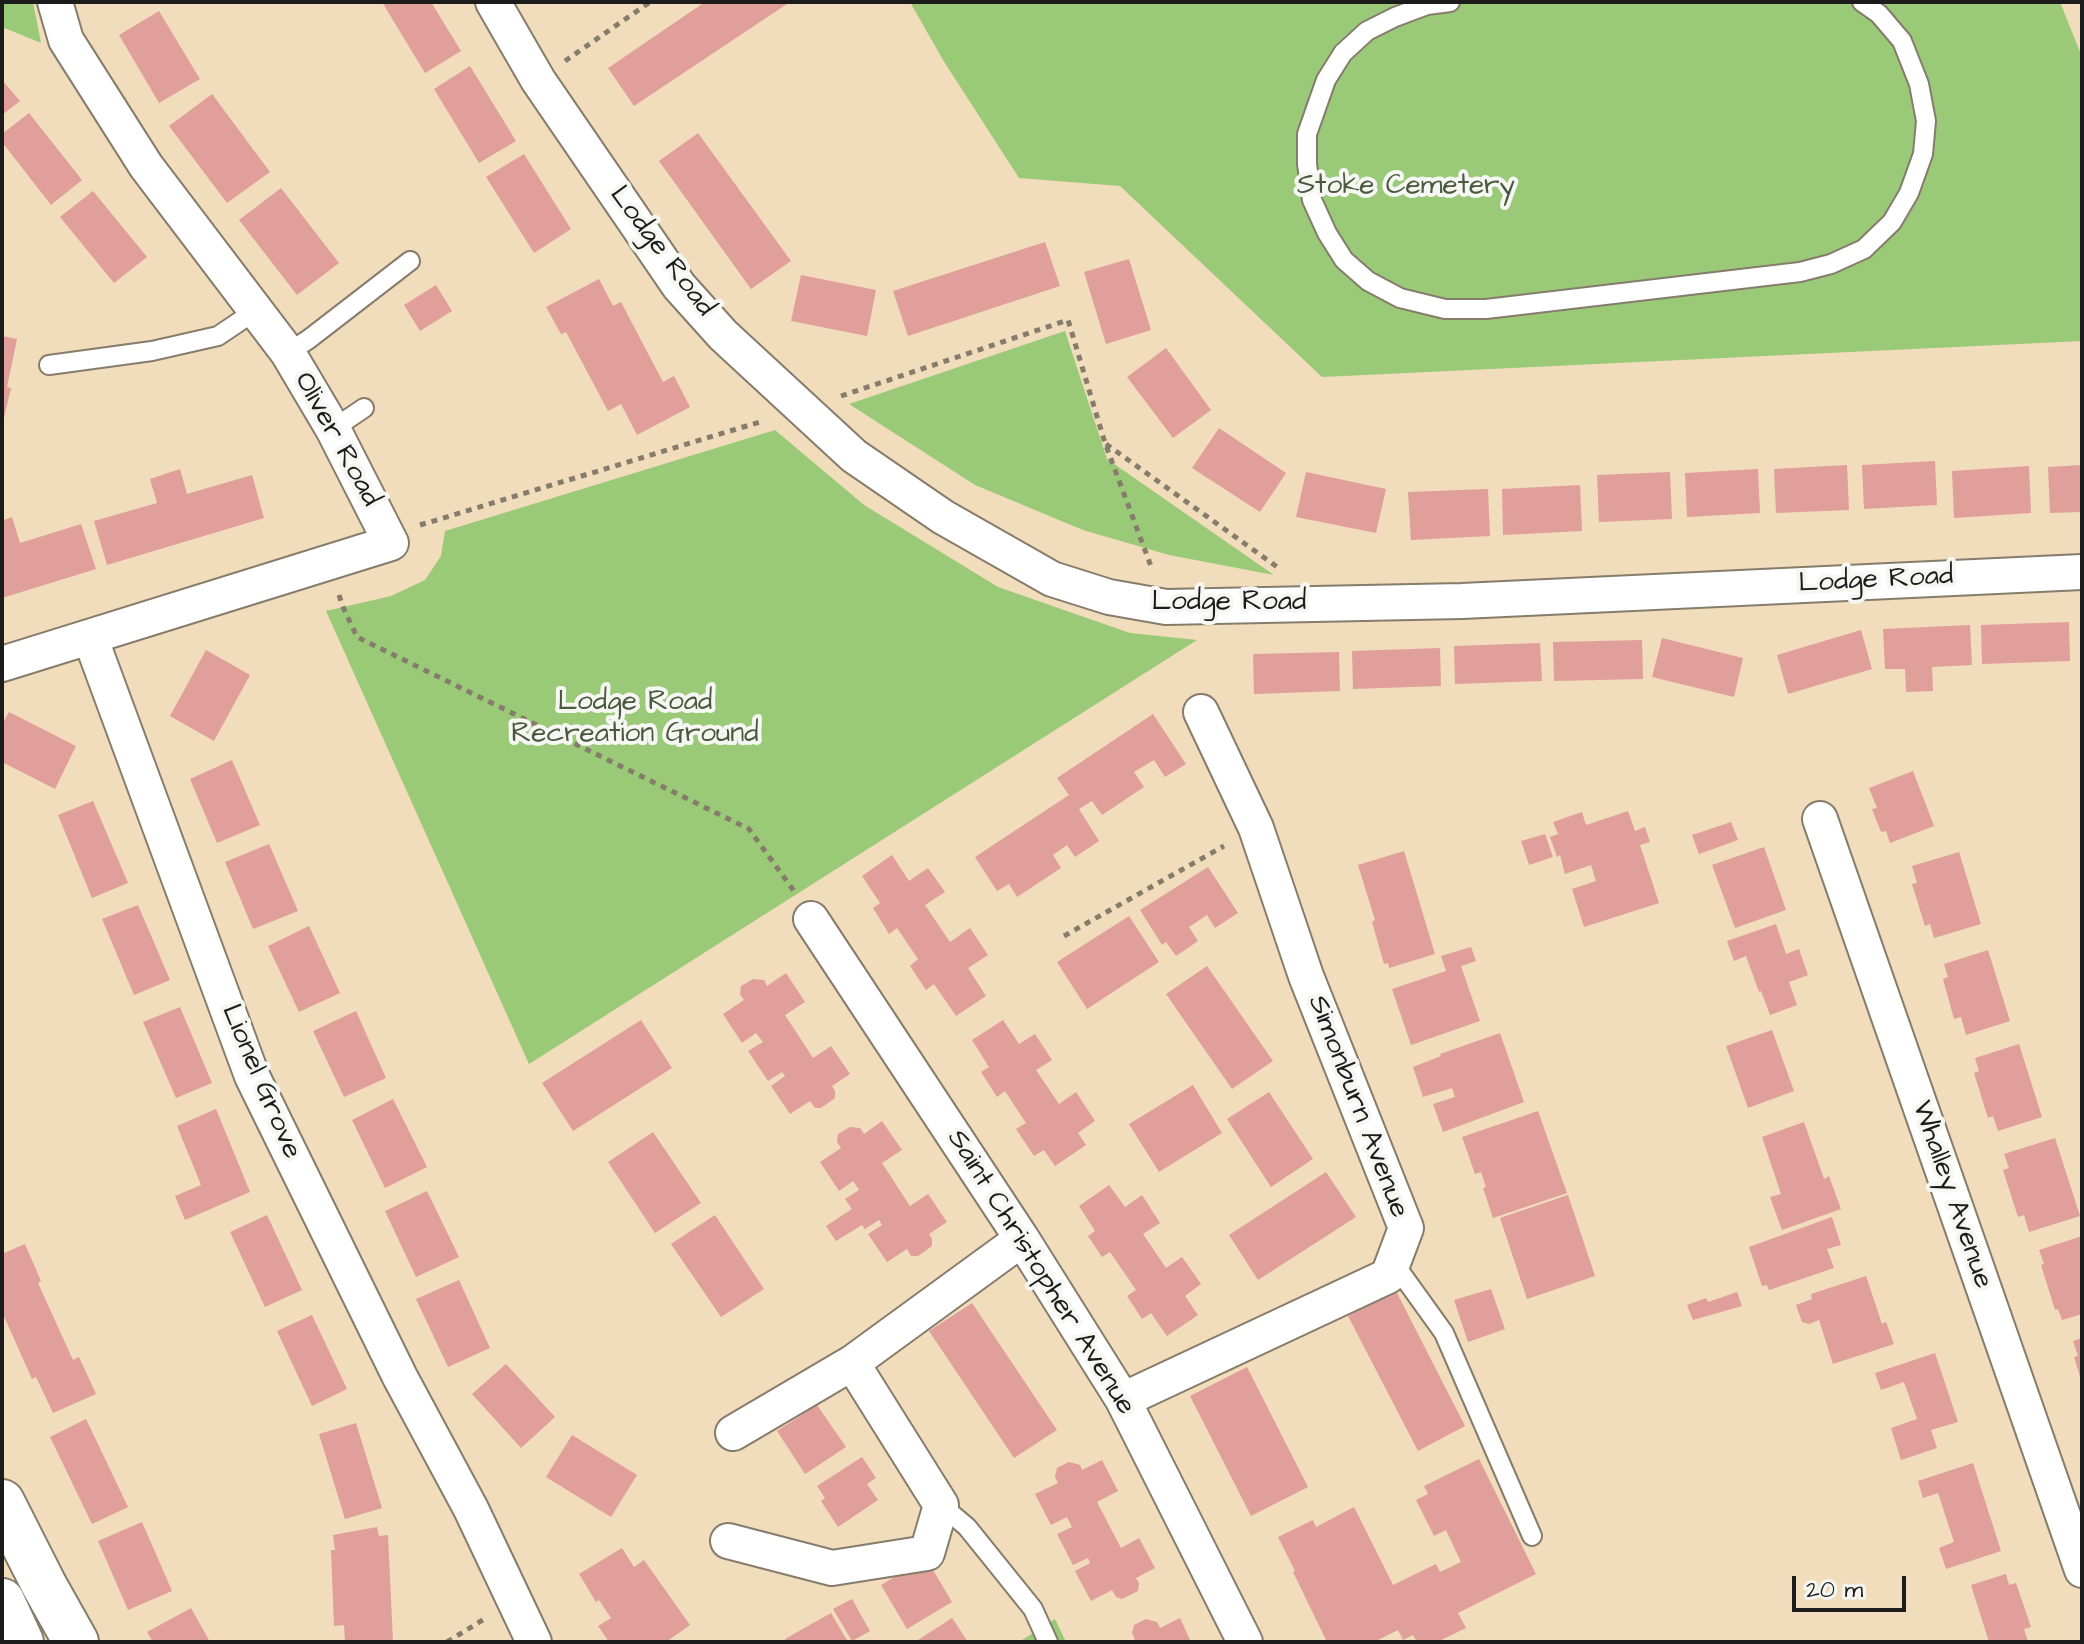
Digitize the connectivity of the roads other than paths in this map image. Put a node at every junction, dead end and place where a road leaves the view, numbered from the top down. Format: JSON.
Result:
{"nodes":[{"id":1,"x":55,"y":2,"type":"edge"},
{"id":2,"x":493,"y":2,"type":"edge"},
{"id":3,"x":1450,"y":2,"type":"edge"},
{"id":4,"x":1862,"y":2,"type":"edge"},
{"id":5,"x":410,"y":261,"type":"dead end"},
{"id":6,"x":255,"y":311,"type":"junction"},
{"id":7,"x":288,"y":353,"type":"junction"},
{"id":8,"x":49,"y":365,"type":"dead end"},
{"id":9,"x":364,"y":408,"type":"dead end"},
{"id":10,"x":333,"y":429,"type":"junction"},
{"id":11,"x":2082,"y":572,"type":"edge"},
{"id":12,"x":90,"y":637,"type":"junction"},
{"id":13,"x":2,"y":664,"type":"edge"},
{"id":14,"x":1201,"y":712,"type":"dead end"},
{"id":15,"x":1820,"y":819,"type":"dead end"},
{"id":16,"x":811,"y":919,"type":"road end"},
{"id":17,"x":1022,"y":1239,"type":"junction"},
{"id":18,"x":1393,"y":1262,"type":"junction"},
{"id":19,"x":852,"y":1363,"type":"junction"},
{"id":20,"x":1123,"y":1400,"type":"junction"},
{"id":21,"x":733,"y":1433,"type":"dead end"},
{"id":22,"x":2,"y":1502,"type":"edge"},
{"id":23,"x":941,"y":1505,"type":"junction"},
{"id":24,"x":1532,"y":1536,"type":"dead end"},
{"id":25,"x":728,"y":1541,"type":"dead end"},
{"id":26,"x":2082,"y":1570,"type":"edge"},
{"id":27,"x":2,"y":1601,"type":"edge"},
{"id":28,"x":21,"y":1642,"type":"edge"},
{"id":29,"x":76,"y":1642,"type":"edge"},
{"id":30,"x":534,"y":1642,"type":"edge"},
{"id":31,"x":1048,"y":1642,"type":"edge"},
{"id":32,"x":1245,"y":1642,"type":"edge"}],
"edges":[{"from":1,"to":6,"type":"street","name":"Oliver Road"},
{"from":2,"to":11,"type":"street","name":"Lodge Road"},
{"from":3,"to":4,"type":"lane"},
{"from":5,"to":7,"type":"lane"},
{"from":6,"to":7,"type":"street","name":"Oliver Road"},
{"from":6,"to":8,"type":"lane"},
{"from":7,"to":10,"type":"street","name":"Oliver Road"},
{"from":9,"to":10,"type":"lane"},
{"from":10,"to":12,"type":"street","name":"Oliver Road"},
{"from":12,"to":13,"type":"street","name":"Oliver Road"},
{"from":12,"to":30,"type":"street","name":"Lionel Grove"},
{"from":14,"to":18,"type":"street","name":"Simonburn Avenue"},
{"from":15,"to":26,"type":"street","name":"Whalley Avenue"},
{"from":16,"to":17,"type":"street","name":"Saint Christopher Avenue"},
{"from":17,"to":19,"type":"street"},
{"from":17,"to":20,"type":"street","name":"Saint Christopher Avenue"},
{"from":18,"to":20,"type":"street","name":"Simonburn Avenue"},
{"from":18,"to":24,"type":"lane"},
{"from":19,"to":21,"type":"street"},
{"from":19,"to":23,"type":"street"},
{"from":20,"to":32,"type":"street","name":"Saint Christopher Avenue"},
{"from":22,"to":29,"type":"street"},
{"from":23,"to":25,"type":"street"},
{"from":23,"to":31,"type":"lane"},
{"from":27,"to":28,"type":"street"}]}
